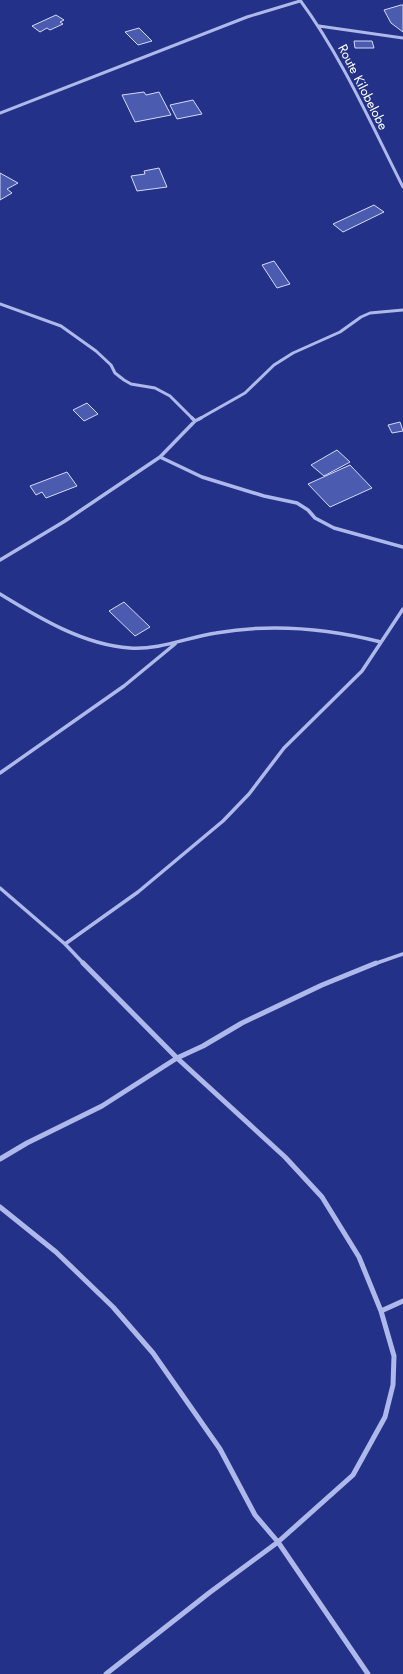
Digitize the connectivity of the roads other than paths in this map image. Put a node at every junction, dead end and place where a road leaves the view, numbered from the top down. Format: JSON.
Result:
{"nodes":[{"id":1,"x":300,"y":0,"type":"edge"},
{"id":2,"x":319,"y":26,"type":"junction"},
{"id":3,"x":403,"y":38,"type":"edge"},
{"id":4,"x":0,"y":113,"type":"edge"},
{"id":5,"x":403,"y":187,"type":"edge"},
{"id":6,"x":0,"y":304,"type":"edge"},
{"id":7,"x":403,"y":310,"type":"edge"},
{"id":8,"x":195,"y":421,"type":"junction"},
{"id":9,"x":160,"y":457,"type":"junction"},
{"id":10,"x":403,"y":547,"type":"edge"},
{"id":11,"x":0,"y":560,"type":"edge"},
{"id":12,"x":0,"y":594,"type":"edge"},
{"id":13,"x":403,"y":609,"type":"edge"},
{"id":14,"x":381,"y":642,"type":"junction"},
{"id":15,"x":175,"y":644,"type":"junction"},
{"id":16,"x":0,"y":773,"type":"edge"},
{"id":17,"x":0,"y":888,"type":"edge"},
{"id":18,"x":64,"y":944,"type":"junction"},
{"id":19,"x":403,"y":954,"type":"edge"},
{"id":20,"x":176,"y":1058,"type":"junction"},
{"id":21,"x":0,"y":1159,"type":"edge"},
{"id":22,"x":0,"y":1207,"type":"edge"},
{"id":23,"x":403,"y":1301,"type":"edge"},
{"id":24,"x":381,"y":1311,"type":"junction"},
{"id":25,"x":278,"y":1542,"type":"junction"},
{"id":26,"x":106,"y":1674,"type":"edge"},
{"id":27,"x":368,"y":1674,"type":"edge"}],
"edges":[{"from":1,"to":2,"type":"street","name":"Route Kilobelobe"},
{"from":1,"to":4,"type":"street"},
{"from":2,"to":3,"type":"street"},
{"from":2,"to":5,"type":"street","name":"Route Kilobelobe"},
{"from":6,"to":8,"type":"street"},
{"from":7,"to":8,"type":"street"},
{"from":8,"to":9,"type":"street"},
{"from":9,"to":10,"type":"street"},
{"from":9,"to":11,"type":"street"},
{"from":12,"to":15,"type":"street"},
{"from":13,"to":14,"type":"street"},
{"from":14,"to":15,"type":"street"},
{"from":14,"to":18,"type":"street"},
{"from":15,"to":16,"type":"street"},
{"from":17,"to":18,"type":"street"},
{"from":18,"to":20,"type":"street"},
{"from":19,"to":20,"type":"street"},
{"from":20,"to":21,"type":"street"},
{"from":20,"to":24,"type":"street"},
{"from":22,"to":25,"type":"street"},
{"from":23,"to":24,"type":"street"},
{"from":24,"to":25,"type":"street"},
{"from":25,"to":26,"type":"street"},
{"from":25,"to":27,"type":"street"}]}
